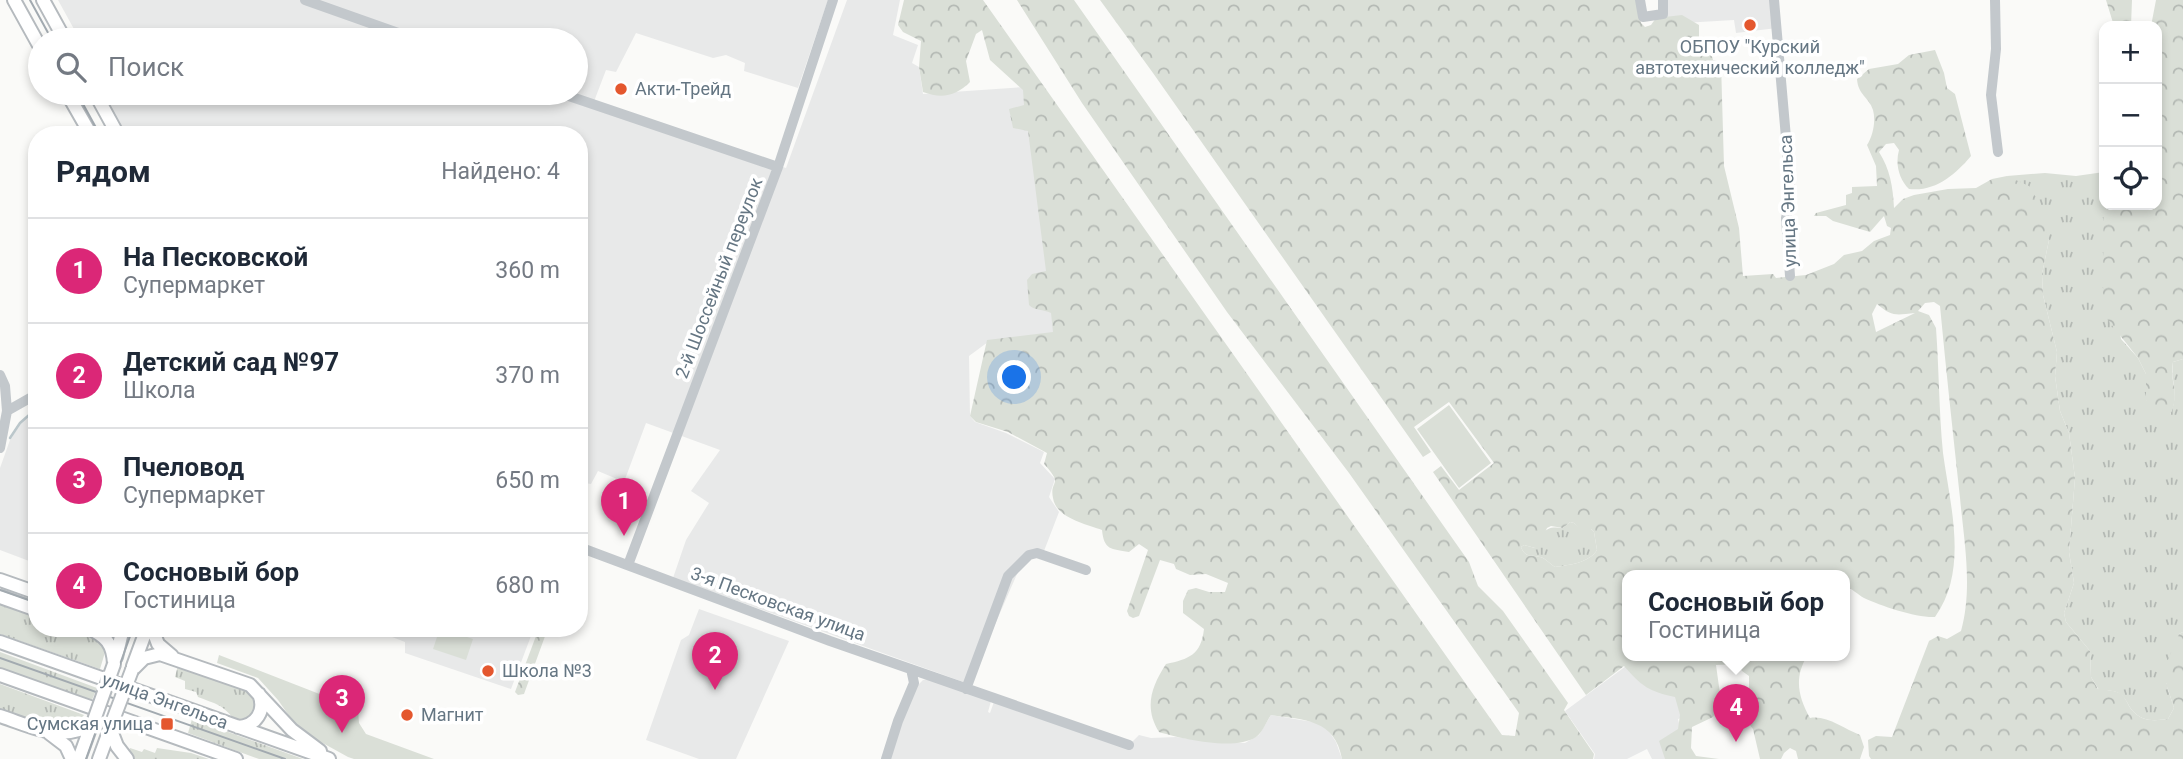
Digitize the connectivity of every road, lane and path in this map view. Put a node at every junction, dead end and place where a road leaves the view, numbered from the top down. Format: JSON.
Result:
{"nodes":[{"id":1,"x":14,"y":0,"type":"edge"},
{"id":2,"x":43,"y":0,"type":"edge"},
{"id":3,"x":305,"y":0,"type":"edge"},
{"id":4,"x":833,"y":0,"type":"edge"},
{"id":5,"x":1640,"y":0,"type":"edge"},
{"id":6,"x":1663,"y":0,"type":"edge"},
{"id":7,"x":1774,"y":0,"type":"edge"},
{"id":8,"x":1995,"y":0,"type":"edge"},
{"id":9,"x":29,"y":28,"type":"edge"},
{"id":10,"x":58,"y":28,"type":"edge"},
{"id":11,"x":384,"y":28,"type":"edge"},
{"id":12,"x":588,"y":103,"type":"edge"},
{"id":13,"x":74,"y":105,"type":"edge"},
{"id":14,"x":102,"y":105,"type":"edge"},
{"id":15,"x":86,"y":126,"type":"edge"},
{"id":16,"x":113,"y":126,"type":"edge"},
{"id":17,"x":1998,"y":152,"type":"dead end"},
{"id":18,"x":778,"y":167,"type":"junction"},
{"id":19,"x":1790,"y":276,"type":"dead end"},
{"id":20,"x":0,"y":375,"type":"edge"},
{"id":21,"x":28,"y":399,"type":"edge"},
{"id":22,"x":7,"y":411,"type":"junction"},
{"id":23,"x":2,"y":429,"type":"edge"},
{"id":24,"x":0,"y":448,"type":"edge"},
{"id":25,"x":588,"y":550,"type":"edge"},
{"id":26,"x":628,"y":565,"type":"junction"},
{"id":27,"x":1086,"y":570,"type":"dead end"},
{"id":28,"x":0,"y":580,"type":"edge"},
{"id":29,"x":28,"y":590,"type":"edge"},
{"id":30,"x":0,"y":597,"type":"edge"},
{"id":31,"x":28,"y":607,"type":"edge"},
{"id":32,"x":104,"y":637,"type":"edge"},
{"id":33,"x":122,"y":637,"type":"edge"},
{"id":34,"x":145,"y":637,"type":"edge"},
{"id":35,"x":154,"y":637,"type":"edge"},
{"id":36,"x":0,"y":642,"type":"edge"},
{"id":37,"x":170,"y":656,"type":"junction"},
{"id":38,"x":114,"y":664,"type":"junction"},
{"id":39,"x":911,"y":669,"type":"junction"},
{"id":40,"x":132,"y":670,"type":"junction"},
{"id":41,"x":0,"y":675,"type":"edge"},
{"id":42,"x":966,"y":689,"type":"junction"},
{"id":43,"x":257,"y":691,"type":"junction"},
{"id":44,"x":0,"y":716,"type":"edge"},
{"id":45,"x":93,"y":723,"type":"junction"},
{"id":46,"x":234,"y":726,"type":"junction"},
{"id":47,"x":110,"y":728,"type":"junction"},
{"id":48,"x":49,"y":733,"type":"junction"},
{"id":49,"x":1129,"y":745,"type":"dead end"},
{"id":50,"x":230,"y":757,"type":"edge"},
{"id":51,"x":72,"y":759,"type":"edge"},
{"id":52,"x":79,"y":759,"type":"edge"},
{"id":53,"x":99,"y":759,"type":"edge"},
{"id":54,"x":127,"y":759,"type":"edge"},
{"id":55,"x":331,"y":759,"type":"edge"},
{"id":56,"x":886,"y":759,"type":"edge"}],
"edges":[{"from":1,"to":9,"type":"main road"},
{"from":2,"to":10,"type":"main road"},
{"from":3,"to":11,"type":"street"},
{"from":4,"to":18,"type":"street","name":"2-й Шоссейный переулок"},
{"from":5,"to":6,"type":"street"},
{"from":7,"to":19,"type":"street","name":"улица Энгельса"},
{"from":8,"to":17,"type":"street"},
{"from":12,"to":18,"type":"street"},
{"from":13,"to":15,"type":"main road"},
{"from":14,"to":16,"type":"main road"},
{"from":18,"to":26,"type":"street","name":"2-й Шоссейный переулок"},
{"from":20,"to":22,"type":"street"},
{"from":21,"to":22,"type":"street"},
{"from":22,"to":23,"type":"street"},
{"from":23,"to":24,"type":"street"},
{"from":25,"to":26,"type":"street","name":"3-я Песковская улица"},
{"from":26,"to":39,"type":"street","name":"3-я Песковская улица"},
{"from":27,"to":42,"type":"street"},
{"from":28,"to":29,"type":"main road"},
{"from":30,"to":31,"type":"main road"},
{"from":32,"to":38,"type":"main road"},
{"from":33,"to":38,"type":"main road"},
{"from":34,"to":40,"type":"main road"},
{"from":35,"to":37,"type":"main road"},
{"from":36,"to":46,"type":"main road","name":"улица Энгельса"},
{"from":37,"to":40,"type":"main road"},
{"from":37,"to":43,"type":"main road"},
{"from":38,"to":45,"type":"main road","bridge":true},
{"from":39,"to":42,"type":"street","name":"3-я Песковская улица"},
{"from":39,"to":56,"type":"street"},
{"from":40,"to":47,"type":"main road","bridge":true},
{"from":41,"to":50,"type":"main road","name":"улица Энгельса"},
{"from":42,"to":49,"type":"street","name":"3-я Песковская улица"},
{"from":43,"to":46,"type":"main road"},
{"from":43,"to":55,"type":"main road"},
{"from":44,"to":48,"type":"main road"},
{"from":45,"to":48,"type":"main road"},
{"from":45,"to":52,"type":"main road"},
{"from":46,"to":55,"type":"main road","name":"улица Энгельса"},
{"from":47,"to":53,"type":"main road"},
{"from":47,"to":54,"type":"main road"},
{"from":48,"to":51,"type":"main road"}]}
